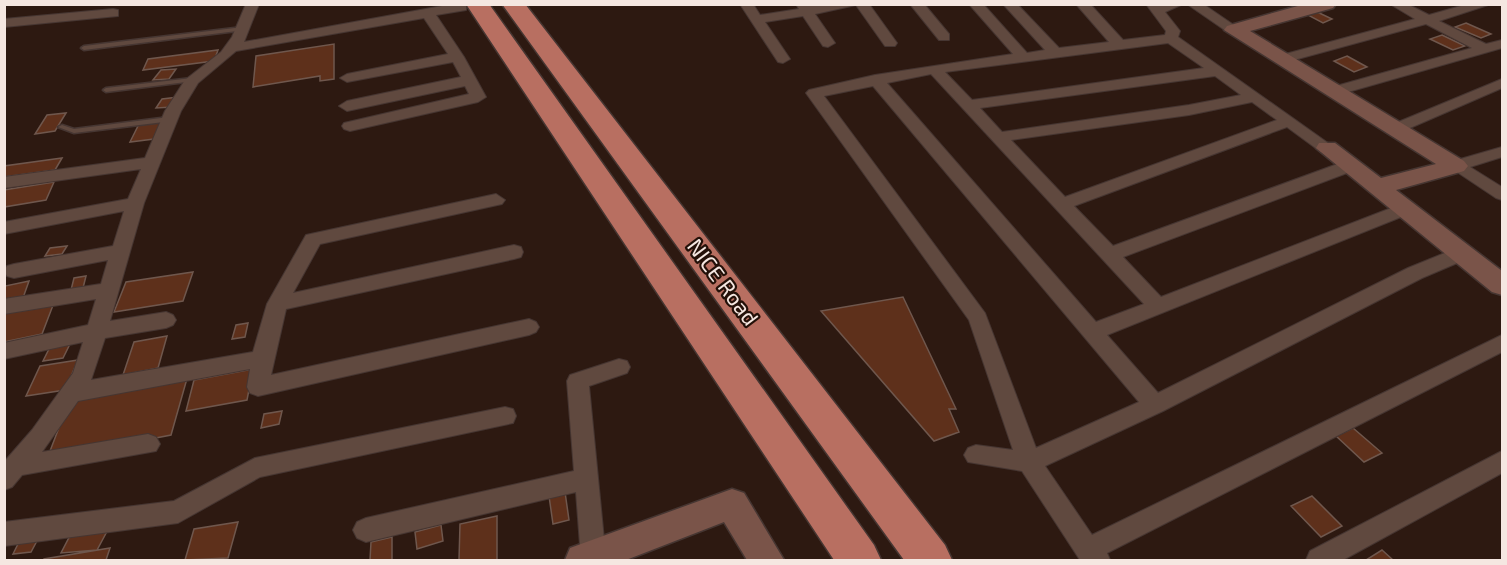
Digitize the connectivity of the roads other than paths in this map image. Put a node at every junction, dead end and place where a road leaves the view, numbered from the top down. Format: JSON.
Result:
{"nodes":[{"id":1,"x":253,"y":4,"type":"edge"},
{"id":2,"x":513,"y":4,"type":"edge"},
{"id":3,"x":747,"y":4,"type":"edge"},
{"id":4,"x":850,"y":4,"type":"edge"},
{"id":5,"x":862,"y":4,"type":"edge"},
{"id":6,"x":916,"y":4,"type":"edge"},
{"id":7,"x":975,"y":4,"type":"edge"},
{"id":8,"x":1009,"y":4,"type":"edge"},
{"id":9,"x":1082,"y":4,"type":"edge"},
{"id":10,"x":1177,"y":4,"type":"edge"},
{"id":11,"x":1193,"y":4,"type":"edge"},
{"id":12,"x":1327,"y":4,"type":"edge"},
{"id":13,"x":1396,"y":4,"type":"edge"},
{"id":14,"x":1485,"y":4,"type":"edge"},
{"id":15,"x":469,"y":6,"type":"edge"},
{"id":16,"x":805,"y":7,"type":"edge"},
{"id":17,"x":1155,"y":7,"type":"edge"},
{"id":18,"x":429,"y":13,"type":"junction"},
{"id":19,"x":113,"y":14,"type":"dead end"},
{"id":20,"x":756,"y":20,"type":"junction"},
{"id":21,"x":1428,"y":21,"type":"junction"},
{"id":22,"x":4,"y":23,"type":"edge"},
{"id":23,"x":243,"y":29,"type":"junction"},
{"id":24,"x":1234,"y":30,"type":"junction"},
{"id":25,"x":944,"y":37,"type":"dead end"},
{"id":26,"x":1171,"y":38,"type":"junction"},
{"id":27,"x":828,"y":43,"type":"dead end"},
{"id":28,"x":890,"y":43,"type":"dead end"},
{"id":29,"x":1503,"y":44,"type":"edge"},
{"id":30,"x":1120,"y":45,"type":"junction"},
{"id":31,"x":84,"y":48,"type":"dead end"},
{"id":32,"x":231,"y":48,"type":"junction"},
{"id":33,"x":1485,"y":49,"type":"junction"},
{"id":34,"x":1055,"y":53,"type":"junction"},
{"id":35,"x":457,"y":57,"type":"junction"},
{"id":36,"x":1023,"y":57,"type":"junction"},
{"id":37,"x":783,"y":59,"type":"dead end"},
{"id":38,"x":1283,"y":59,"type":"junction"},
{"id":39,"x":934,"y":69,"type":"junction"},
{"id":40,"x":1216,"y":71,"type":"junction"},
{"id":41,"x":347,"y":78,"type":"dead end"},
{"id":42,"x":875,"y":79,"type":"junction"},
{"id":43,"x":192,"y":80,"type":"junction"},
{"id":44,"x":470,"y":80,"type":"junction"},
{"id":45,"x":1503,"y":83,"type":"edge"},
{"id":46,"x":106,"y":90,"type":"dead end"},
{"id":47,"x":1334,"y":91,"type":"junction"},
{"id":48,"x":1253,"y":96,"type":"junction"},
{"id":49,"x":968,"y":105,"type":"junction"},
{"id":50,"x":346,"y":106,"type":"dead end"},
{"id":51,"x":169,"y":119,"type":"junction"},
{"id":52,"x":1288,"y":122,"type":"junction"},
{"id":53,"x":350,"y":126,"type":"dead end"},
{"id":54,"x":62,"y":127,"type":"dead end"},
{"id":55,"x":1397,"y":128,"type":"junction"},
{"id":56,"x":999,"y":137,"type":"junction"},
{"id":57,"x":1327,"y":148,"type":"joint"},
{"id":58,"x":1503,"y":152,"type":"edge"},
{"id":59,"x":151,"y":162,"type":"junction"},
{"id":60,"x":1349,"y":166,"type":"junction"},
{"id":61,"x":1456,"y":166,"type":"junction"},
{"id":62,"x":4,"y":183,"type":"edge"},
{"id":63,"x":1377,"y":187,"type":"junction"},
{"id":64,"x":1503,"y":194,"type":"edge"},
{"id":65,"x":495,"y":200,"type":"dead end"},
{"id":66,"x":135,"y":204,"type":"junction"},
{"id":67,"x":1062,"y":204,"type":"junction"},
{"id":68,"x":1405,"y":209,"type":"junction"},
{"id":69,"x":4,"y":228,"type":"edge"},
{"id":70,"x":122,"y":251,"type":"junction"},
{"id":71,"x":514,"y":252,"type":"dead end"},
{"id":72,"x":1462,"y":253,"type":"junction"},
{"id":73,"x":1109,"y":255,"type":"junction"},
{"id":74,"x":14,"y":271,"type":"dead end"},
{"id":75,"x":1503,"y":285,"type":"edge"},
{"id":76,"x":111,"y":289,"type":"junction"},
{"id":77,"x":277,"y":304,"type":"junction"},
{"id":78,"x":1158,"y":306,"type":"junction"},
{"id":79,"x":4,"y":307,"type":"edge"},
{"id":80,"x":166,"y":320,"type":"dead end"},
{"id":81,"x":529,"y":327,"type":"dead end"},
{"id":82,"x":99,"y":331,"type":"junction"},
{"id":83,"x":1092,"y":332,"type":"junction"},
{"id":84,"x":1503,"y":343,"type":"edge"},
{"id":85,"x":4,"y":351,"type":"edge"},
{"id":86,"x":262,"y":359,"type":"junction"},
{"id":87,"x":619,"y":367,"type":"dead end"},
{"id":88,"x":71,"y":393,"type":"junction"},
{"id":89,"x":1155,"y":405,"type":"junction"},
{"id":90,"x":505,"y":416,"type":"dead end"},
{"id":91,"x":148,"y":444,"type":"dead end"},
{"id":92,"x":976,"y":455,"type":"dead end"},
{"id":93,"x":1029,"y":462,"type":"junction"},
{"id":94,"x":1503,"y":462,"type":"edge"},
{"id":95,"x":11,"y":473,"type":"edge"},
{"id":96,"x":585,"y":479,"type":"junction"},
{"id":97,"x":366,"y":530,"type":"dead end"},
{"id":98,"x":4,"y":534,"type":"edge"},
{"id":99,"x":1092,"y":555,"type":"edge"},
{"id":100,"x":589,"y":559,"type":"edge"},
{"id":101,"x":766,"y":561,"type":"edge"},
{"id":102,"x":859,"y":561,"type":"edge"},
{"id":103,"x":930,"y":561,"type":"edge"},
{"id":104,"x":1319,"y":561,"type":"edge"}],
"edges":[{"from":1,"to":23,"type":"street"},
{"from":2,"to":103,"type":"highway","name":"NICE Road"},
{"from":3,"to":20,"type":"street"},
{"from":4,"to":16,"type":"street"},
{"from":5,"to":28,"type":"street"},
{"from":6,"to":25,"type":"street"},
{"from":7,"to":36,"type":"street"},
{"from":8,"to":34,"type":"street"},
{"from":9,"to":30,"type":"street"},
{"from":10,"to":17,"type":"street"},
{"from":11,"to":24,"type":"street"},
{"from":12,"to":24,"type":"street"},
{"from":13,"to":21,"type":"street"},
{"from":14,"to":21,"type":"street"},
{"from":15,"to":18,"type":"street"},
{"from":15,"to":102,"type":"highway","name":"NICE Road"},
{"from":16,"to":20,"type":"street"},
{"from":16,"to":27,"type":"street"},
{"from":17,"to":26,"type":"street"},
{"from":18,"to":32,"type":"street"},
{"from":18,"to":35,"type":"street"},
{"from":19,"to":22,"type":"street"},
{"from":20,"to":37,"type":"street"},
{"from":21,"to":33,"type":"street"},
{"from":21,"to":38,"type":"street"},
{"from":23,"to":31,"type":"lane"},
{"from":23,"to":32,"type":"street"},
{"from":24,"to":38,"type":"street"},
{"from":26,"to":30,"type":"street"},
{"from":26,"to":40,"type":"street"},
{"from":29,"to":33,"type":"street"},
{"from":30,"to":34,"type":"street"},
{"from":32,"to":43,"type":"street"},
{"from":33,"to":47,"type":"street"},
{"from":34,"to":36,"type":"street"},
{"from":35,"to":41,"type":"street"},
{"from":35,"to":44,"type":"street"},
{"from":36,"to":39,"type":"street"},
{"from":38,"to":47,"type":"street"},
{"from":39,"to":42,"type":"street"},
{"from":39,"to":49,"type":"street"},
{"from":40,"to":48,"type":"street"},
{"from":40,"to":49,"type":"street"},
{"from":42,"to":83,"type":"street"},
{"from":42,"to":93,"type":"street"},
{"from":43,"to":46,"type":"lane"},
{"from":43,"to":51,"type":"street"},
{"from":44,"to":50,"type":"street"},
{"from":44,"to":53,"type":"street"},
{"from":45,"to":55,"type":"street"},
{"from":47,"to":55,"type":"street"},
{"from":48,"to":52,"type":"street"},
{"from":48,"to":56,"type":"street"},
{"from":49,"to":56,"type":"street"},
{"from":51,"to":54,"type":"lane"},
{"from":51,"to":59,"type":"street"},
{"from":52,"to":57,"type":"street"},
{"from":52,"to":67,"type":"street"},
{"from":55,"to":61,"type":"street"},
{"from":56,"to":67,"type":"street"},
{"from":57,"to":60,"type":"street"},
{"from":58,"to":61,"type":"street"},
{"from":59,"to":62,"type":"street"},
{"from":59,"to":66,"type":"street"},
{"from":60,"to":63,"type":"street"},
{"from":60,"to":73,"type":"street"},
{"from":61,"to":63,"type":"street"},
{"from":61,"to":64,"type":"street"},
{"from":63,"to":68,"type":"street"},
{"from":65,"to":77,"type":"street"},
{"from":66,"to":69,"type":"street"},
{"from":66,"to":70,"type":"street"},
{"from":67,"to":73,"type":"street"},
{"from":68,"to":72,"type":"street"},
{"from":68,"to":78,"type":"street"},
{"from":70,"to":74,"type":"street"},
{"from":70,"to":76,"type":"street"},
{"from":71,"to":77,"type":"street"},
{"from":72,"to":75,"type":"street"},
{"from":72,"to":89,"type":"street"},
{"from":73,"to":78,"type":"street"},
{"from":76,"to":79,"type":"street"},
{"from":76,"to":82,"type":"street"},
{"from":77,"to":86,"type":"street"},
{"from":78,"to":83,"type":"street"},
{"from":80,"to":82,"type":"street"},
{"from":81,"to":86,"type":"street"},
{"from":82,"to":85,"type":"street"},
{"from":82,"to":88,"type":"street"},
{"from":83,"to":89,"type":"street"},
{"from":84,"to":99,"type":"street"},
{"from":86,"to":88,"type":"street"},
{"from":87,"to":96,"type":"street"},
{"from":88,"to":95,"type":"street"},
{"from":89,"to":93,"type":"street"},
{"from":90,"to":98,"type":"street"},
{"from":91,"to":95,"type":"street"},
{"from":92,"to":93,"type":"street"},
{"from":93,"to":99,"type":"street"},
{"from":94,"to":104,"type":"street"},
{"from":96,"to":97,"type":"street"},
{"from":96,"to":100,"type":"street"},
{"from":100,"to":101,"type":"street"}]}
